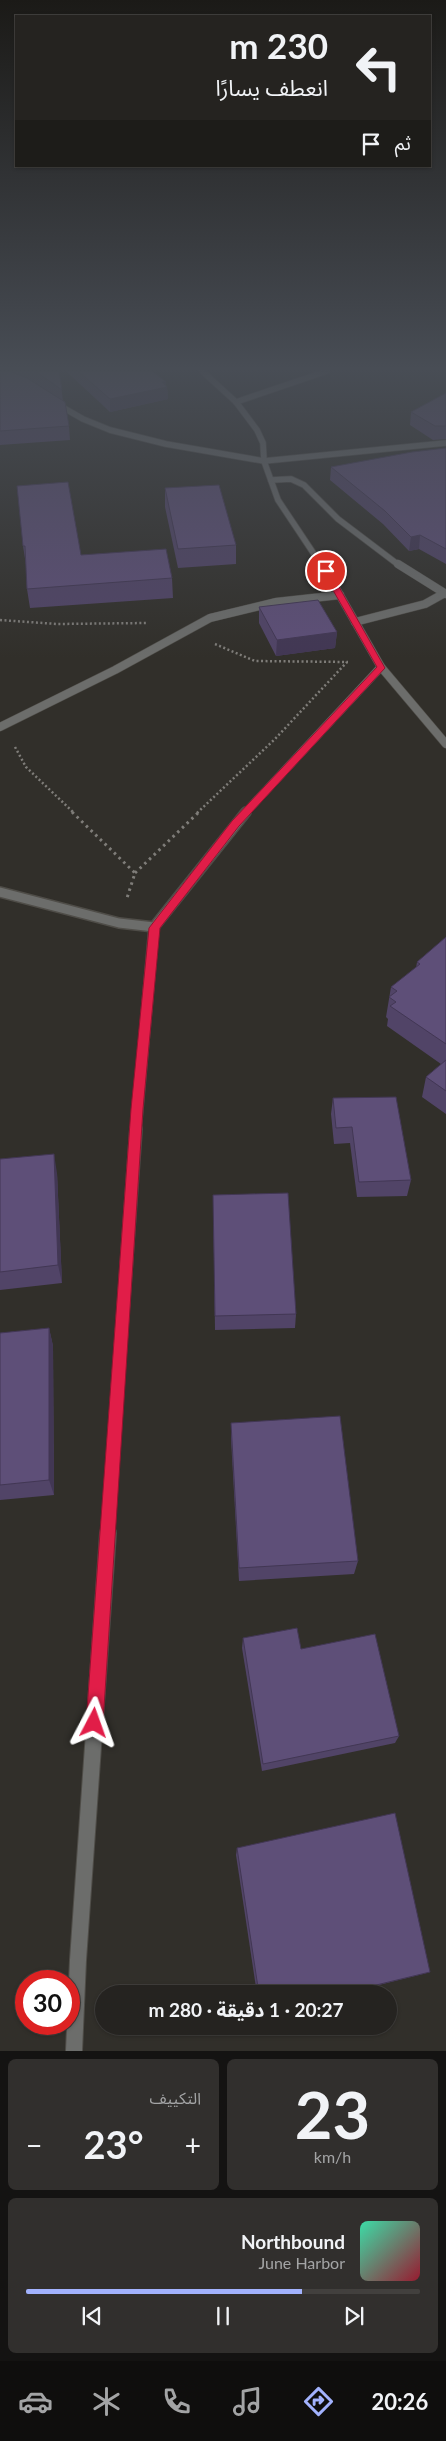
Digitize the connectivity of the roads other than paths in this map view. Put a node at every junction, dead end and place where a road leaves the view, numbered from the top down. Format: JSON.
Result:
{"nodes":[{"id":1,"x":266,"y":467,"type":"edge"},
{"id":2,"x":271,"y":480,"type":"junction"},
{"id":3,"x":445,"y":594,"type":"edge"},
{"id":4,"x":340,"y":596,"type":"junction"},
{"id":5,"x":355,"y":622,"type":"junction"},
{"id":6,"x":381,"y":668,"type":"junction"},
{"id":7,"x":1,"y":726,"type":"edge"},
{"id":8,"x":446,"y":744,"type":"edge"},
{"id":9,"x":0,"y":892,"type":"edge"},
{"id":10,"x":154,"y":928,"type":"junction"},
{"id":11,"x":74,"y":2051,"type":"edge"}],
"edges":[{"from":1,"to":2,"type":"street"},
{"from":2,"to":3,"type":"street"},
{"from":2,"to":4,"type":"street"},
{"from":3,"to":5,"type":"street"},
{"from":4,"to":5,"type":"street"},
{"from":4,"to":7,"type":"street"},
{"from":5,"to":6,"type":"street"},
{"from":6,"to":8,"type":"street"},
{"from":6,"to":10,"type":"street"},
{"from":9,"to":10,"type":"street"},
{"from":10,"to":11,"type":"street"}]}
